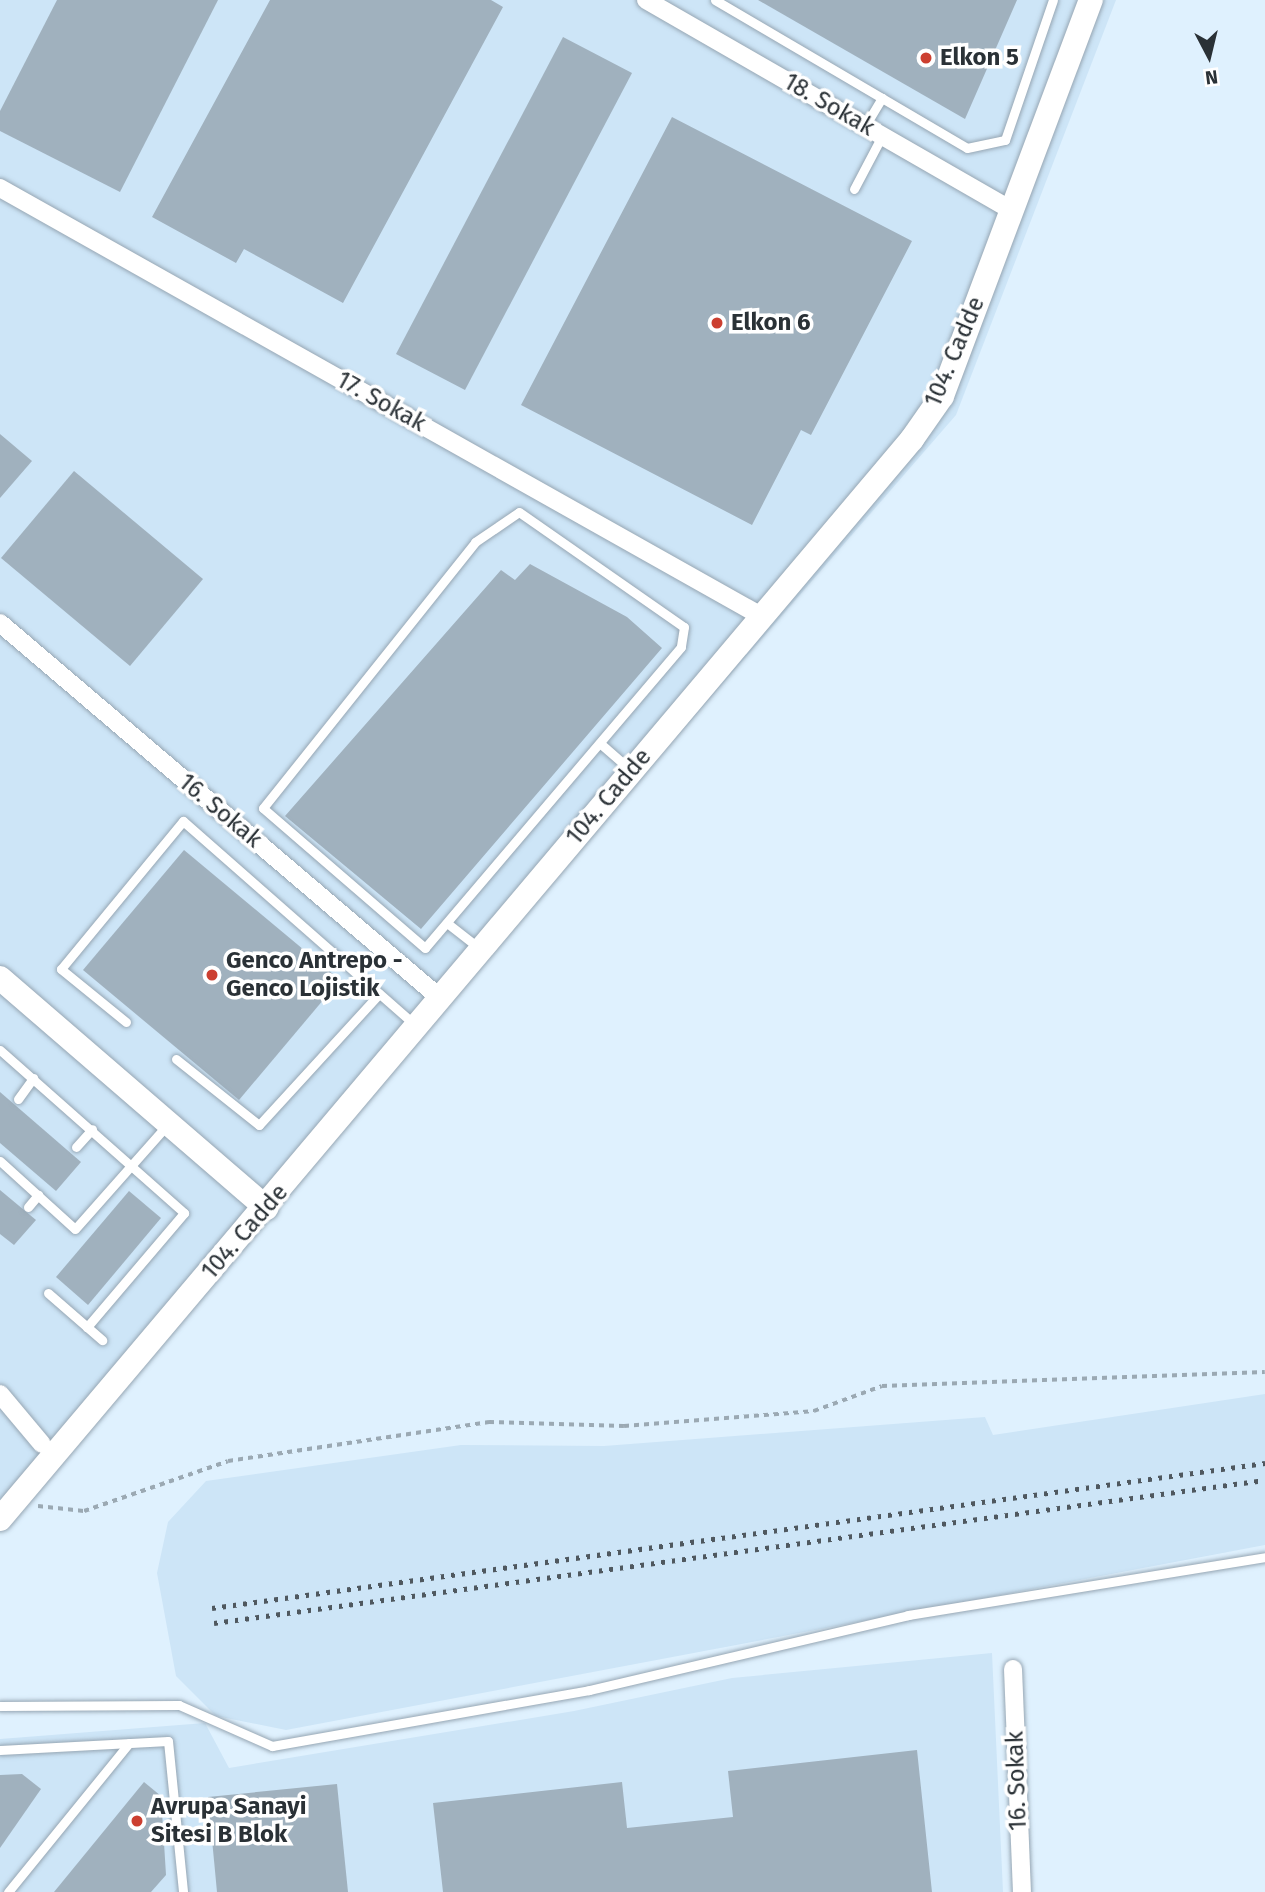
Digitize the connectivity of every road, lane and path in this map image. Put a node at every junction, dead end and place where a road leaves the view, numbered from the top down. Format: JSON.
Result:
{"nodes":[{"id":1,"x":646,"y":0,"type":"edge"},
{"id":2,"x":715,"y":0,"type":"edge"},
{"id":3,"x":1053,"y":0,"type":"edge"},
{"id":4,"x":1091,"y":0,"type":"edge"},
{"id":5,"x":882,"y":98,"type":"junction"},
{"id":6,"x":865,"y":126,"type":"junction"},
{"id":7,"x":882,"y":136,"type":"junction"},
{"id":8,"x":0,"y":188,"type":"edge"},
{"id":9,"x":854,"y":189,"type":"dead end"},
{"id":10,"x":1011,"y":210,"type":"junction"},
{"id":11,"x":761,"y":615,"type":"junction"},
{"id":12,"x":0,"y":623,"type":"edge"},
{"id":13,"x":601,"y":745,"type":"junction"},
{"id":14,"x":631,"y":770,"type":"junction"},
{"id":15,"x":447,"y":923,"type":"junction"},
{"id":16,"x":480,"y":949,"type":"junction"},
{"id":17,"x":0,"y":978,"type":"edge"},
{"id":18,"x":379,"y":994,"type":"junction"},
{"id":19,"x":440,"y":998,"type":"junction"},
{"id":20,"x":126,"y":1022,"type":"dead end"},
{"id":21,"x":417,"y":1028,"type":"junction"},
{"id":22,"x":0,"y":1050,"type":"edge"},
{"id":23,"x":176,"y":1059,"type":"dead end"},
{"id":24,"x":33,"y":1078,"type":"junction"},
{"id":25,"x":18,"y":1099,"type":"dead end"},
{"id":26,"x":168,"y":1124,"type":"junction"},
{"id":27,"x":92,"y":1129,"type":"junction"},
{"id":28,"x":76,"y":1147,"type":"dead end"},
{"id":29,"x":0,"y":1161,"type":"edge"},
{"id":30,"x":132,"y":1164,"type":"junction"},
{"id":31,"x":38,"y":1195,"type":"junction"},
{"id":32,"x":28,"y":1207,"type":"dead end"},
{"id":33,"x":266,"y":1208,"type":"junction"},
{"id":34,"x":48,"y":1293,"type":"dead end"},
{"id":35,"x":86,"y":1327,"type":"junction"},
{"id":36,"x":102,"y":1340,"type":"dead end"},
{"id":37,"x":1265,"y":1372,"type":"edge"},
{"id":38,"x":0,"y":1394,"type":"edge"},
{"id":39,"x":43,"y":1444,"type":"dead end"},
{"id":40,"x":6,"y":1511,"type":"edge"},
{"id":41,"x":1265,"y":1557,"type":"edge"},
{"id":42,"x":1013,"y":1669,"type":"dead end"},
{"id":43,"x":0,"y":1706,"type":"edge"},
{"id":44,"x":129,"y":1743,"type":"junction"},
{"id":45,"x":0,"y":1750,"type":"edge"},
{"id":46,"x":8,"y":1892,"type":"edge"},
{"id":47,"x":183,"y":1892,"type":"edge"},
{"id":48,"x":1022,"y":1892,"type":"edge"}],
"edges":[{"from":1,"to":6,"type":"street","name":"18. Sokak"},
{"from":2,"to":5,"type":"lane"},
{"from":3,"to":5,"type":"lane"},
{"from":4,"to":10,"type":"street","name":"104. Cadde"},
{"from":5,"to":6,"type":"lane"},
{"from":6,"to":7,"type":"street","name":"18. Sokak"},
{"from":7,"to":9,"type":"lane"},
{"from":7,"to":10,"type":"street","name":"18. Sokak"},
{"from":8,"to":11,"type":"street","name":"17. Sokak"},
{"from":10,"to":11,"type":"street","name":"104. Cadde"},
{"from":11,"to":14,"type":"street","name":"104. Cadde"},
{"from":12,"to":19,"type":"street","name":"16. Sokak"},
{"from":13,"to":14,"type":"lane"},
{"from":13,"to":15,"type":"lane"},
{"from":13,"to":15,"type":"lane"},
{"from":14,"to":16,"type":"street","name":"104. Cadde"},
{"from":15,"to":16,"type":"lane"},
{"from":16,"to":19,"type":"street","name":"104. Cadde"},
{"from":17,"to":26,"type":"street"},
{"from":18,"to":20,"type":"lane"},
{"from":18,"to":21,"type":"lane"},
{"from":18,"to":23,"type":"lane"},
{"from":19,"to":21,"type":"street","name":"104. Cadde"},
{"from":21,"to":33,"type":"street","name":"104. Cadde"},
{"from":22,"to":24,"type":"lane"},
{"from":24,"to":25,"type":"lane"},
{"from":24,"to":27,"type":"lane"},
{"from":26,"to":30,"type":"lane"},
{"from":26,"to":33,"type":"street"},
{"from":27,"to":28,"type":"lane"},
{"from":27,"to":30,"type":"lane"},
{"from":29,"to":31,"type":"lane"},
{"from":30,"to":31,"type":"lane"},
{"from":30,"to":35,"type":"lane"},
{"from":31,"to":32,"type":"lane"},
{"from":33,"to":40,"type":"street","name":"104. Cadde"},
{"from":34,"to":35,"type":"lane"},
{"from":35,"to":36,"type":"lane"},
{"from":37,"to":40,"type":"path"},
{"from":38,"to":39,"type":"street"},
{"from":41,"to":43,"type":"lane"},
{"from":42,"to":48,"type":"street","name":"16. Sokak"},
{"from":44,"to":45,"type":"lane"},
{"from":44,"to":46,"type":"lane"},
{"from":44,"to":47,"type":"lane"}]}
